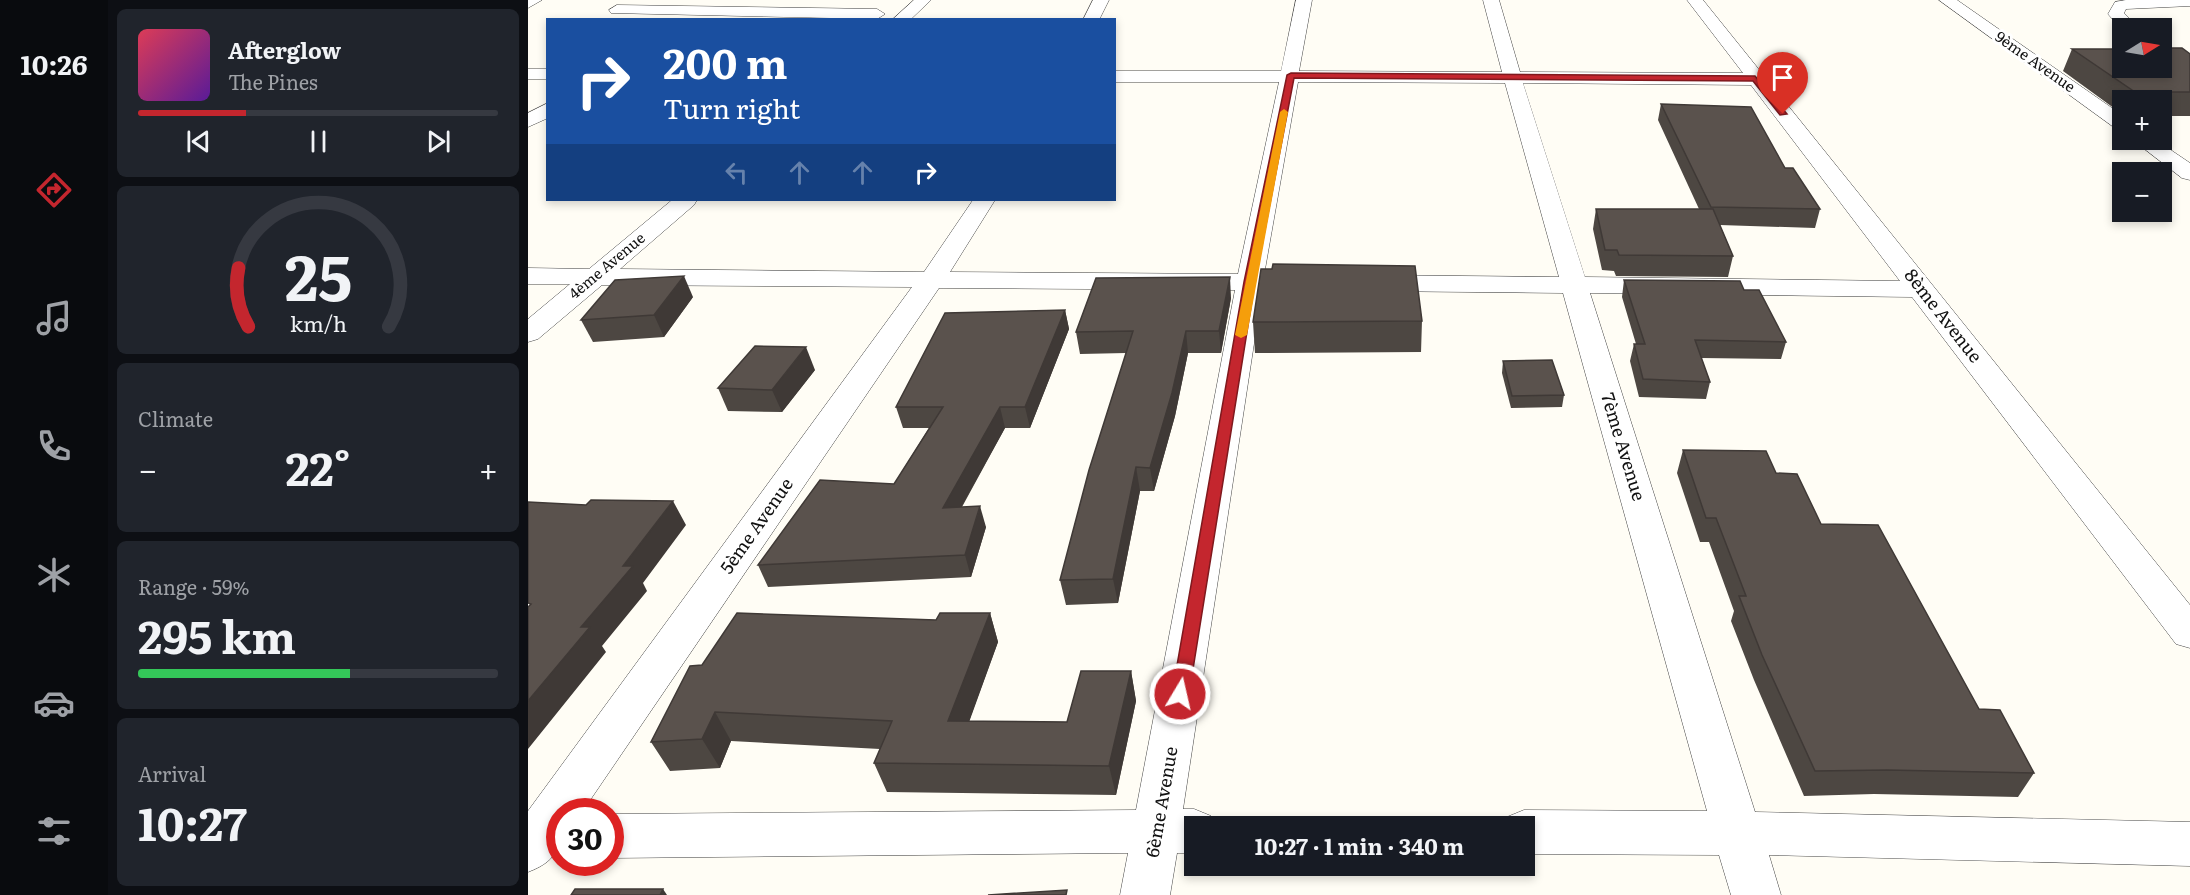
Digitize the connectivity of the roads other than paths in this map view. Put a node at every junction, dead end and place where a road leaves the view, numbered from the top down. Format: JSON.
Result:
{"nodes":[{"id":1,"x":534,"y":0,"type":"edge"},
{"id":2,"x":923,"y":0,"type":"edge"},
{"id":3,"x":1101,"y":0,"type":"edge"},
{"id":4,"x":1304,"y":0,"type":"edge"},
{"id":5,"x":1491,"y":0,"type":"edge"},
{"id":6,"x":1695,"y":0,"type":"edge"},
{"id":7,"x":1947,"y":0,"type":"edge"},
{"id":8,"x":2190,"y":1,"type":"edge"},
{"id":9,"x":528,"y":3,"type":"edge"},
{"id":10,"x":617,"y":10,"type":"dead end"},
{"id":11,"x":877,"y":14,"type":"dead end"},
{"id":12,"x":702,"y":16,"type":"edge"},
{"id":13,"x":902,"y":18,"type":"edge"},
{"id":14,"x":1092,"y":18,"type":"edge"},
{"id":15,"x":2120,"y":18,"type":"edge"},
{"id":16,"x":528,"y":74,"type":"edge"},
{"id":17,"x":546,"y":74,"type":"edge"},
{"id":18,"x":1291,"y":75,"type":"junction"},
{"id":19,"x":1116,"y":76,"type":"edge"},
{"id":20,"x":1512,"y":77,"type":"junction"},
{"id":21,"x":1755,"y":78,"type":"junction"},
{"id":22,"x":546,"y":110,"type":"edge"},
{"id":23,"x":2112,"y":117,"type":"edge"},
{"id":24,"x":528,"y":121,"type":"edge"},
{"id":25,"x":2157,"y":150,"type":"edge"},
{"id":26,"x":2190,"y":173,"type":"edge"},
{"id":27,"x":685,"y":201,"type":"edge"},
{"id":28,"x":983,"y":201,"type":"edge"},
{"id":29,"x":528,"y":276,"type":"edge"},
{"id":30,"x":593,"y":277,"type":"junction"},
{"id":31,"x":932,"y":279,"type":"junction"},
{"id":32,"x":1250,"y":282,"type":"junction"},
{"id":33,"x":1575,"y":285,"type":"junction"},
{"id":34,"x":1922,"y":289,"type":"junction"},
{"id":35,"x":528,"y":333,"type":"edge"},
{"id":36,"x":2190,"y":633,"type":"edge"},
{"id":37,"x":1176,"y":831,"type":"edge"},
{"id":38,"x":1535,"y":832,"type":"edge"},
{"id":39,"x":1738,"y":833,"type":"junction"},
{"id":40,"x":624,"y":836,"type":"edge"},
{"id":41,"x":538,"y":840,"type":"edge"},
{"id":42,"x":2190,"y":844,"type":"edge"},
{"id":43,"x":1145,"y":895,"type":"edge"},
{"id":44,"x":1756,"y":895,"type":"edge"}],
"edges":[{"from":1,"to":9,"type":"street"},
{"from":2,"to":13,"type":"street"},
{"from":3,"to":14,"type":"street"},
{"from":4,"to":18,"type":"street","name":"6ème Avenue"},
{"from":5,"to":20,"type":"street","name":"7ème Avenue"},
{"from":6,"to":21,"type":"street","name":"8ème Avenue"},
{"from":7,"to":23,"type":"street","name":"9ème Avenue"},
{"from":8,"to":15,"type":"street"},
{"from":10,"to":12,"type":"street"},
{"from":11,"to":12,"type":"street"},
{"from":16,"to":17,"type":"street"},
{"from":18,"to":19,"type":"street"},
{"from":18,"to":20,"type":"street"},
{"from":18,"to":32,"type":"street","name":"6ème Avenue"},
{"from":20,"to":21,"type":"street"},
{"from":20,"to":33,"type":"street","name":"7ème Avenue"},
{"from":21,"to":34,"type":"street","name":"8ème Avenue"},
{"from":22,"to":24,"type":"street"},
{"from":25,"to":26,"type":"street"},
{"from":27,"to":30,"type":"street","name":"4ème Avenue"},
{"from":28,"to":31,"type":"street","name":"5ème Avenue"},
{"from":29,"to":30,"type":"street"},
{"from":30,"to":31,"type":"street"},
{"from":30,"to":35,"type":"street","name":"4ème Avenue"},
{"from":31,"to":32,"type":"street"},
{"from":31,"to":41,"type":"street","name":"5ème Avenue"},
{"from":32,"to":33,"type":"street"},
{"from":32,"to":37,"type":"street","name":"6ème Avenue"},
{"from":33,"to":34,"type":"street"},
{"from":33,"to":39,"type":"street","name":"7ème Avenue"},
{"from":34,"to":36,"type":"street","name":"8ème Avenue"},
{"from":37,"to":40,"type":"street"},
{"from":37,"to":43,"type":"street","name":"6ème Avenue"},
{"from":38,"to":39,"type":"street"},
{"from":39,"to":42,"type":"street"},
{"from":39,"to":44,"type":"street","name":"7ème Avenue"}]}
